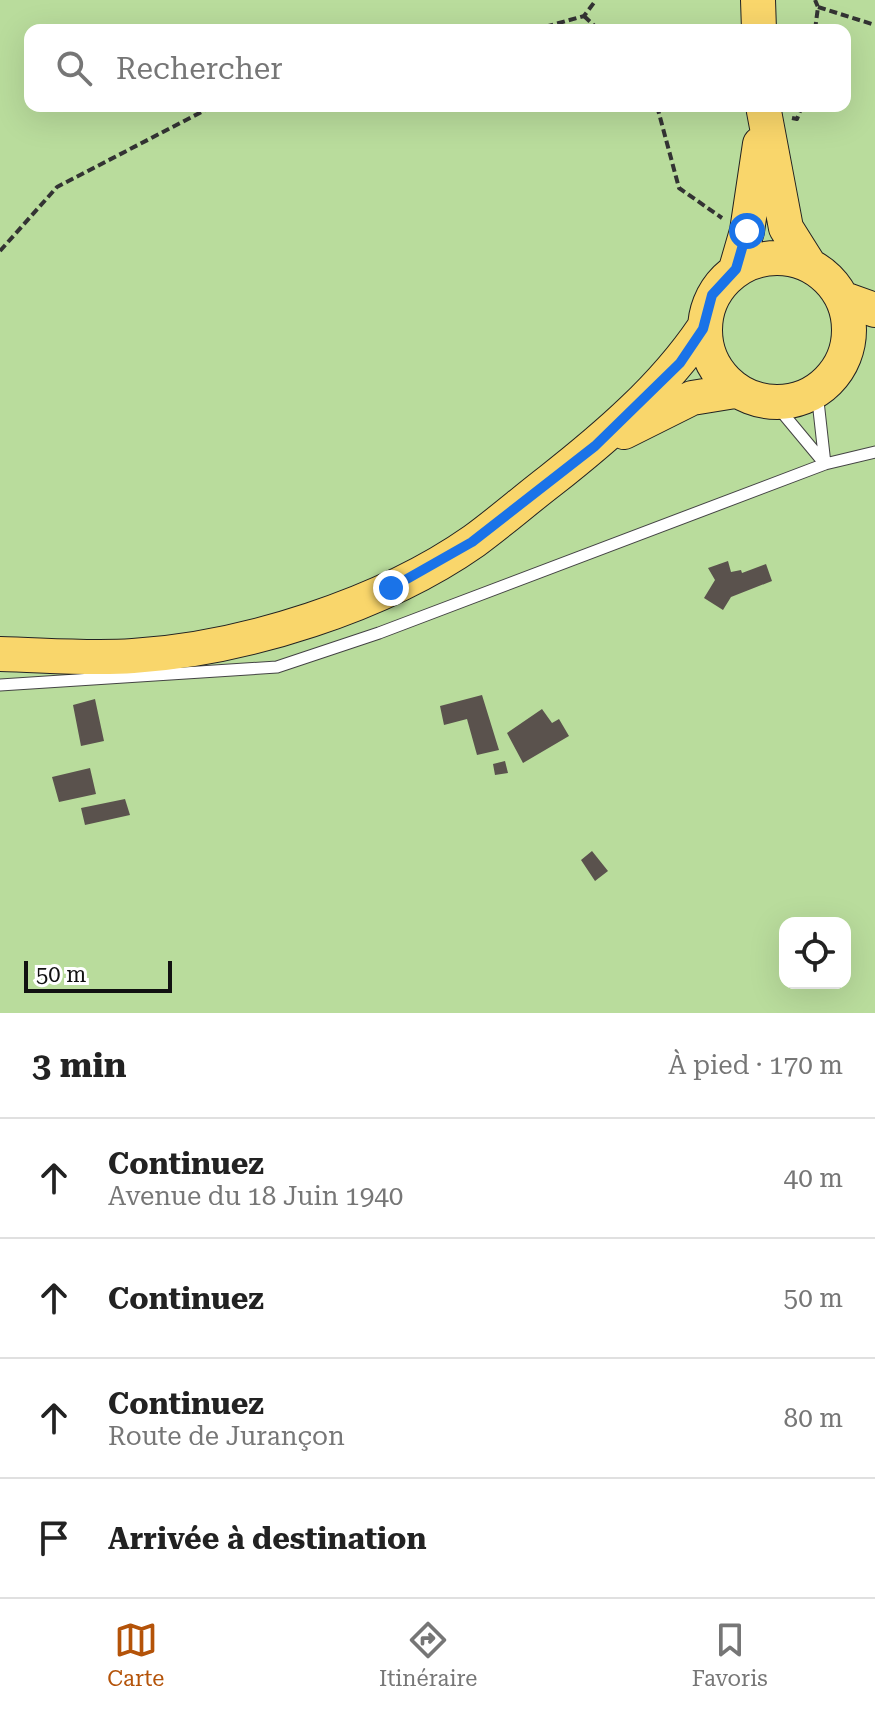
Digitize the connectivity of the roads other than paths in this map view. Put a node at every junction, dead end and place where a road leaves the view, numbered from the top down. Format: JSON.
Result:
{"nodes":[{"id":1,"x":758,"y":0,"type":"edge"},
{"id":2,"x":759,"y":24,"type":"edge"},
{"id":3,"x":771,"y":112,"type":"edge"},
{"id":4,"x":771,"y":112,"type":"edge"},
{"id":5,"x":808,"y":263,"type":"junction"},
{"id":6,"x":736,"y":269,"type":"junction"},
{"id":7,"x":859,"y":305,"type":"edge"},
{"id":8,"x":703,"y":329,"type":"junction"},
{"id":9,"x":875,"y":351,"type":"edge"},
{"id":10,"x":840,"y":367,"type":"junction"},
{"id":11,"x":735,"y":391,"type":"junction"},
{"id":12,"x":817,"y":392,"type":"junction"},
{"id":13,"x":775,"y":404,"type":"junction"},
{"id":14,"x":595,"y":446,"type":"junction"},
{"id":15,"x":875,"y":452,"type":"edge"},
{"id":16,"x":825,"y":464,"type":"junction"},
{"id":17,"x":0,"y":654,"type":"edge"},
{"id":18,"x":0,"y":685,"type":"edge"}],
"edges":[{"from":1,"to":2,"type":"main road"},
{"from":3,"to":5,"type":"main road"},
{"from":4,"to":6,"type":"main road"},
{"from":5,"to":6,"type":"main road"},
{"from":5,"to":7,"type":"main road"},
{"from":6,"to":8,"type":"main road"},
{"from":7,"to":10,"type":"main road"},
{"from":8,"to":11,"type":"main road"},
{"from":8,"to":14,"type":"main road"},
{"from":9,"to":10,"type":"main road"},
{"from":10,"to":12,"type":"main road"},
{"from":11,"to":13,"type":"main road"},
{"from":11,"to":14,"type":"main road"},
{"from":12,"to":13,"type":"main road"},
{"from":12,"to":16,"type":"lane"},
{"from":13,"to":16,"type":"lane"},
{"from":14,"to":17,"type":"main road"},
{"from":15,"to":16,"type":"lane"},
{"from":16,"to":18,"type":"lane"}]}
